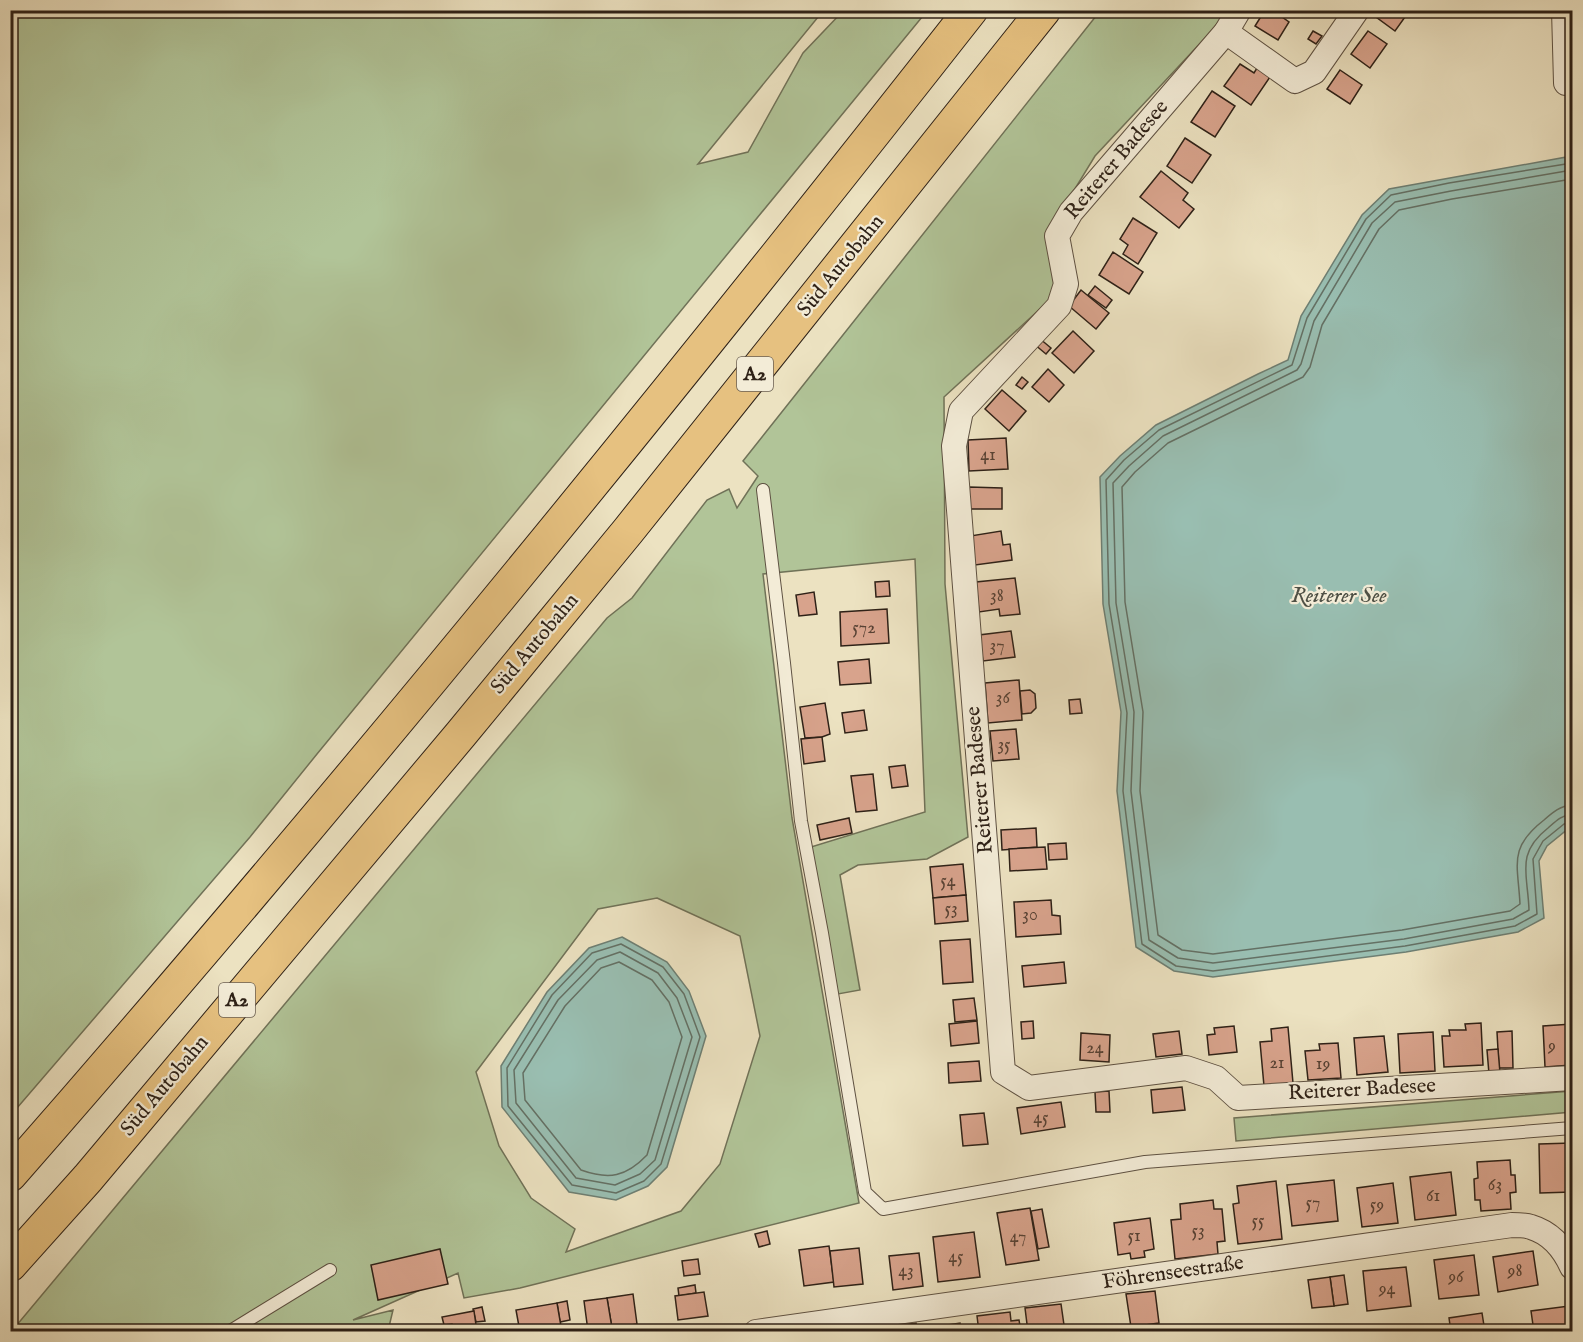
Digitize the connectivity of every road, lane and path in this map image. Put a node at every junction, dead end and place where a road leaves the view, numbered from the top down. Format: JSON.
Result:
{"nodes":[{"id":1,"x":971,"y":10,"type":"edge"},
{"id":2,"x":1044,"y":10,"type":"edge"},
{"id":3,"x":1239,"y":10,"type":"edge"},
{"id":4,"x":1357,"y":10,"type":"edge"},
{"id":5,"x":1564,"y":10,"type":"edge"},
{"id":6,"x":1226,"y":32,"type":"junction"},
{"id":7,"x":1566,"y":83,"type":"dead end"},
{"id":8,"x":762,"y":490,"type":"dead end"},
{"id":9,"x":1572,"y":1078,"type":"edge"},
{"id":10,"x":1572,"y":1128,"type":"edge"},
{"id":11,"x":10,"y":1175,"type":"edge"},
{"id":12,"x":10,"y":1265,"type":"edge"},
{"id":13,"x":1572,"y":1267,"type":"edge"},
{"id":14,"x":330,"y":1270,"type":"dead end"},
{"id":15,"x":225,"y":1332,"type":"edge"},
{"id":16,"x":756,"y":1332,"type":"edge"}],
"edges":[{"from":1,"to":11,"type":"highway"},
{"from":2,"to":12,"type":"highway","name":"Süd Autobahn","number":"A2"},
{"from":3,"to":6,"type":"street","name":"Reiterer Badesee"},
{"from":4,"to":6,"type":"street"},
{"from":5,"to":7,"type":"street"},
{"from":6,"to":9,"type":"street","name":"Reiterer Badesee"},
{"from":8,"to":10,"type":"lane"},
{"from":13,"to":16,"type":"street","name":"Föhrenseestraße"},
{"from":14,"to":15,"type":"lane"}]}
